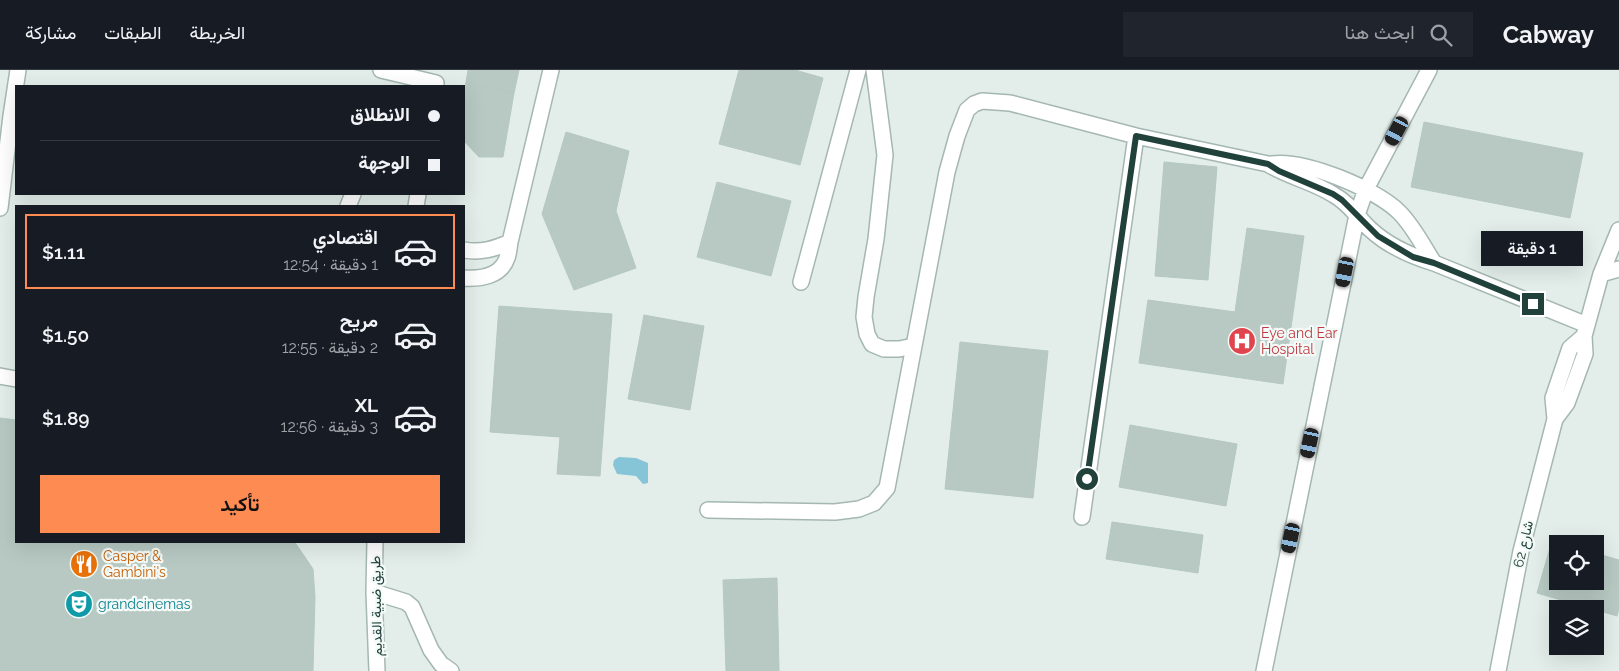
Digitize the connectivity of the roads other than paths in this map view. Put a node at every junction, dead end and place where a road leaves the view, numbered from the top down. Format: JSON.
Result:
{"nodes":[{"id":1,"x":18,"y":70,"type":"edge"},
{"id":2,"x":381,"y":70,"type":"edge"},
{"id":3,"x":551,"y":70,"type":"edge"},
{"id":4,"x":858,"y":70,"type":"edge"},
{"id":5,"x":874,"y":70,"type":"edge"},
{"id":6,"x":1429,"y":70,"type":"edge"},
{"id":7,"x":436,"y":80,"type":"edge"},
{"id":8,"x":16,"y":85,"type":"edge"},
{"id":9,"x":15,"y":90,"type":"edge"},
{"id":10,"x":1136,"y":136,"type":"junction"},
{"id":11,"x":1268,"y":164,"type":"junction"},
{"id":12,"x":1366,"y":189,"type":"junction"},
{"id":13,"x":0,"y":208,"type":"edge"},
{"id":14,"x":1357,"y":215,"type":"junction"},
{"id":15,"x":1619,"y":230,"type":"edge"},
{"id":16,"x":510,"y":242,"type":"junction"},
{"id":17,"x":465,"y":250,"type":"edge"},
{"id":18,"x":1434,"y":263,"type":"junction"},
{"id":19,"x":1619,"y":269,"type":"edge"},
{"id":20,"x":1601,"y":274,"type":"junction"},
{"id":21,"x":465,"y":278,"type":"edge"},
{"id":22,"x":801,"y":282,"type":"dead end"},
{"id":23,"x":1585,"y":330,"type":"junction"},
{"id":24,"x":914,"y":346,"type":"junction"},
{"id":25,"x":0,"y":376,"type":"edge"},
{"id":26,"x":15,"y":379,"type":"edge"},
{"id":27,"x":708,"y":510,"type":"dead end"},
{"id":28,"x":1082,"y":517,"type":"dead end"},
{"id":29,"x":375,"y":543,"type":"edge"},
{"id":30,"x":374,"y":592,"type":"junction"},
{"id":31,"x":377,"y":671,"type":"edge"},
{"id":32,"x":450,"y":671,"type":"edge"},
{"id":33,"x":1264,"y":671,"type":"edge"},
{"id":34,"x":1498,"y":671,"type":"edge"}],
"edges":[{"from":1,"to":8,"type":"street"},
{"from":2,"to":7,"type":"street"},
{"from":3,"to":16,"type":"street"},
{"from":4,"to":22,"type":"street"},
{"from":5,"to":24,"type":"street"},
{"from":6,"to":12,"type":"street"},
{"from":9,"to":13,"type":"street"},
{"from":10,"to":11,"type":"street"},
{"from":10,"to":24,"type":"street"},
{"from":10,"to":28,"type":"street"},
{"from":11,"to":12,"type":"street"},
{"from":11,"to":14,"type":"street"},
{"from":12,"to":14,"type":"street"},
{"from":12,"to":18,"type":"street"},
{"from":14,"to":18,"type":"street"},
{"from":14,"to":33,"type":"street"},
{"from":15,"to":20,"type":"street","name":"شارع 62"},
{"from":16,"to":17,"type":"street"},
{"from":16,"to":21,"type":"street"},
{"from":18,"to":23,"type":"street"},
{"from":19,"to":20,"type":"street"},
{"from":20,"to":23,"type":"street","name":"شارع 62"},
{"from":23,"to":34,"type":"street","name":"شارع 62"},
{"from":24,"to":27,"type":"street"},
{"from":25,"to":26,"type":"street"},
{"from":29,"to":30,"type":"street","name":"طريق ضبية القديم"},
{"from":30,"to":31,"type":"street","name":"طريق ضبية القديم"},
{"from":30,"to":32,"type":"street"}]}
